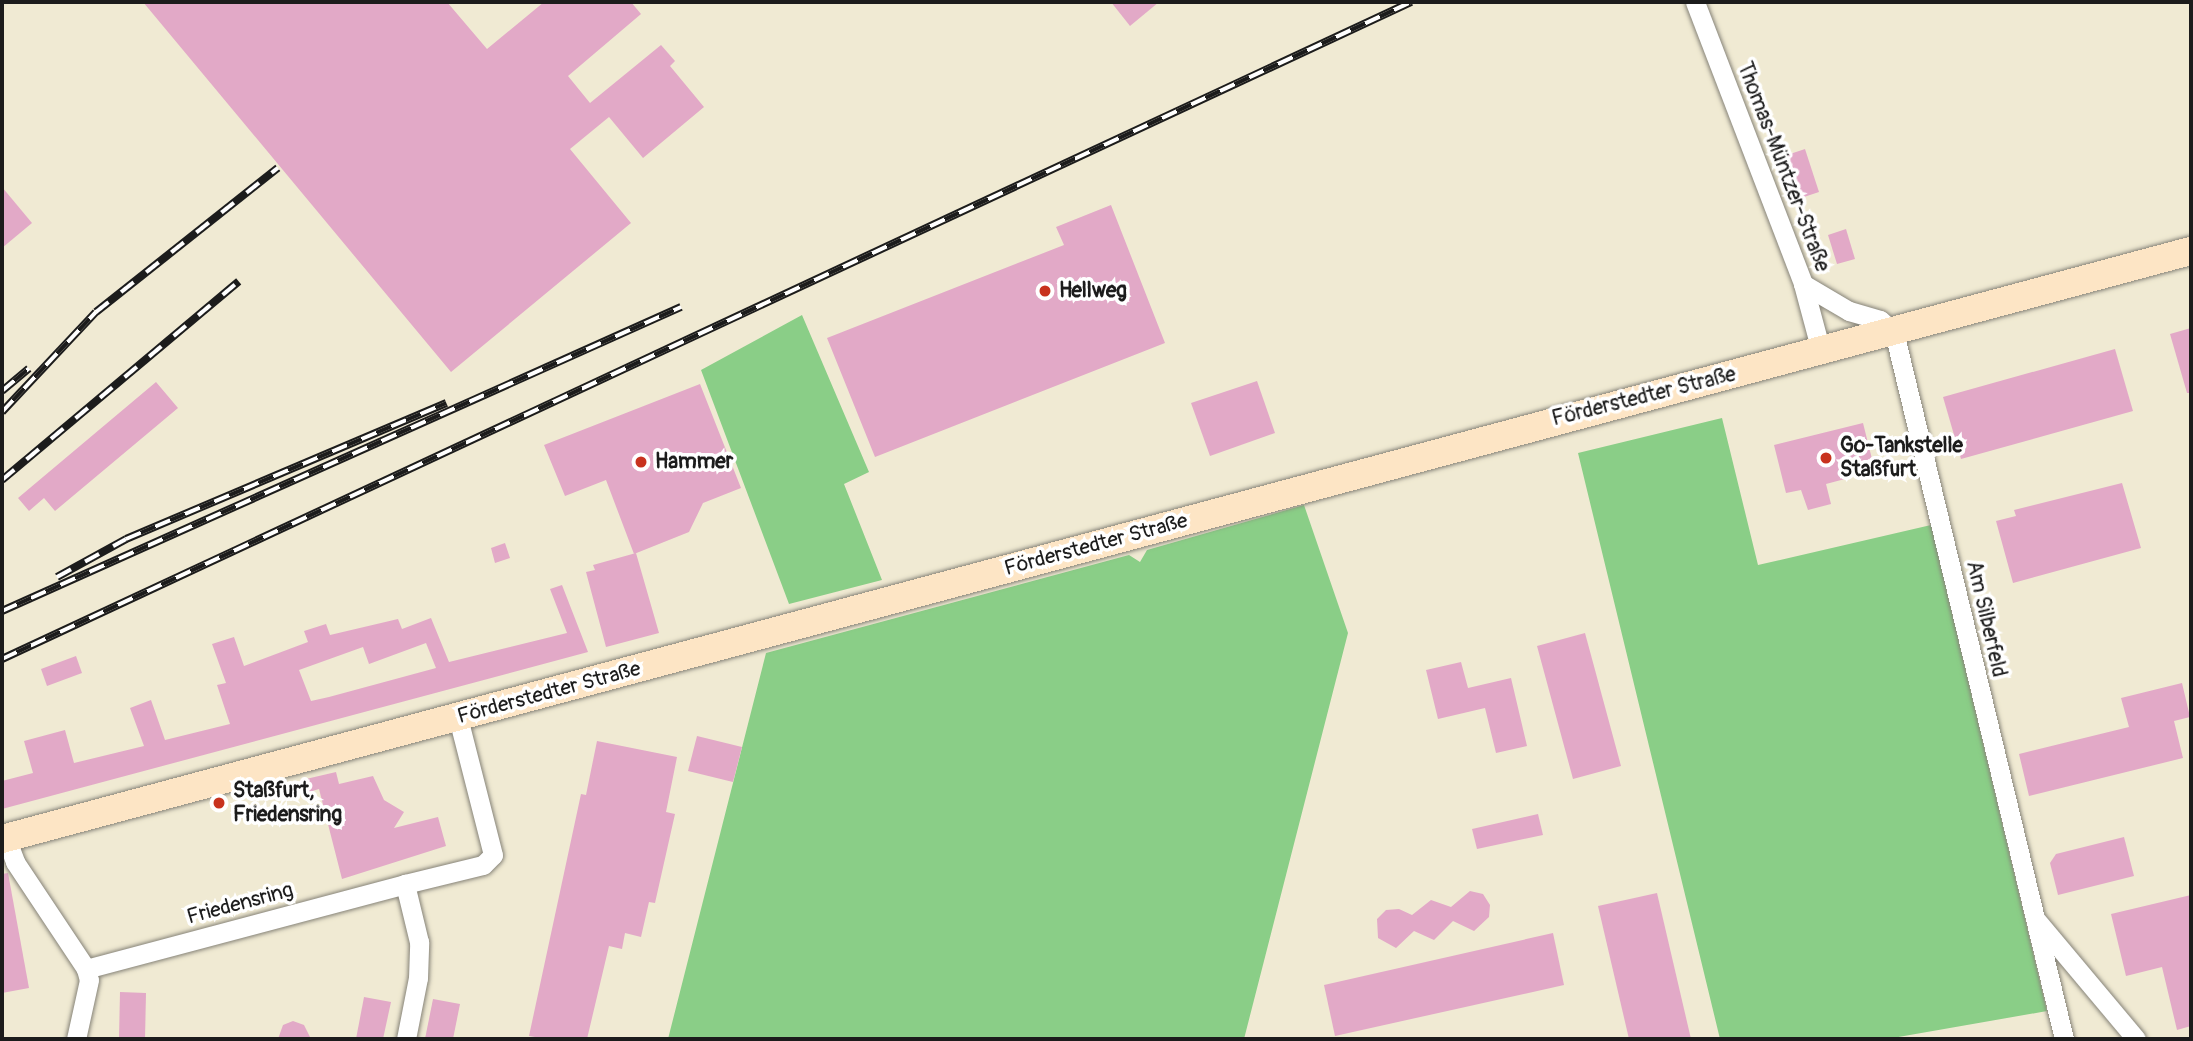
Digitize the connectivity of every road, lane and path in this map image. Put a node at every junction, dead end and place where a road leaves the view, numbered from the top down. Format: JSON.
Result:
{"nodes":[{"id":1,"x":1695,"y":2,"type":"edge"},
{"id":2,"x":2191,"y":251,"type":"edge"},
{"id":3,"x":1803,"y":284,"type":"junction"},
{"id":4,"x":1894,"y":331,"type":"junction"},
{"id":5,"x":1821,"y":351,"type":"junction"},
{"id":6,"x":458,"y":718,"type":"junction"},
{"id":7,"x":4,"y":839,"type":"edge"},
{"id":8,"x":405,"y":884,"type":"junction"},
{"id":9,"x":2034,"y":917,"type":"junction"},
{"id":10,"x":86,"y":969,"type":"junction"},
{"id":11,"x":76,"y":1039,"type":"edge"},
{"id":12,"x":406,"y":1039,"type":"edge"},
{"id":13,"x":2064,"y":1039,"type":"edge"},
{"id":14,"x":2136,"y":1039,"type":"edge"}],
"edges":[{"from":1,"to":3,"type":"street","name":"Thomas-Müntzer-Straße"},
{"from":2,"to":4,"type":"main road","name":"Förderstedter Straße"},
{"from":3,"to":4,"type":"street"},
{"from":3,"to":5,"type":"street","name":"Thomas-Müntzer-Straße"},
{"from":4,"to":5,"type":"main road","name":"Förderstedter Straße"},
{"from":4,"to":9,"type":"street","name":"Am Silberfeld"},
{"from":5,"to":6,"type":"main road","name":"Förderstedter Straße"},
{"from":6,"to":7,"type":"main road","name":"Förderstedter Straße"},
{"from":6,"to":8,"type":"street","name":"Friedensring"},
{"from":7,"to":10,"type":"street"},
{"from":8,"to":10,"type":"street","name":"Friedensring"},
{"from":8,"to":12,"type":"street"},
{"from":9,"to":13,"type":"street","name":"Am Silberfeld"},
{"from":9,"to":14,"type":"street","name":"Am Silberfeld"},
{"from":10,"to":11,"type":"street"}]}
